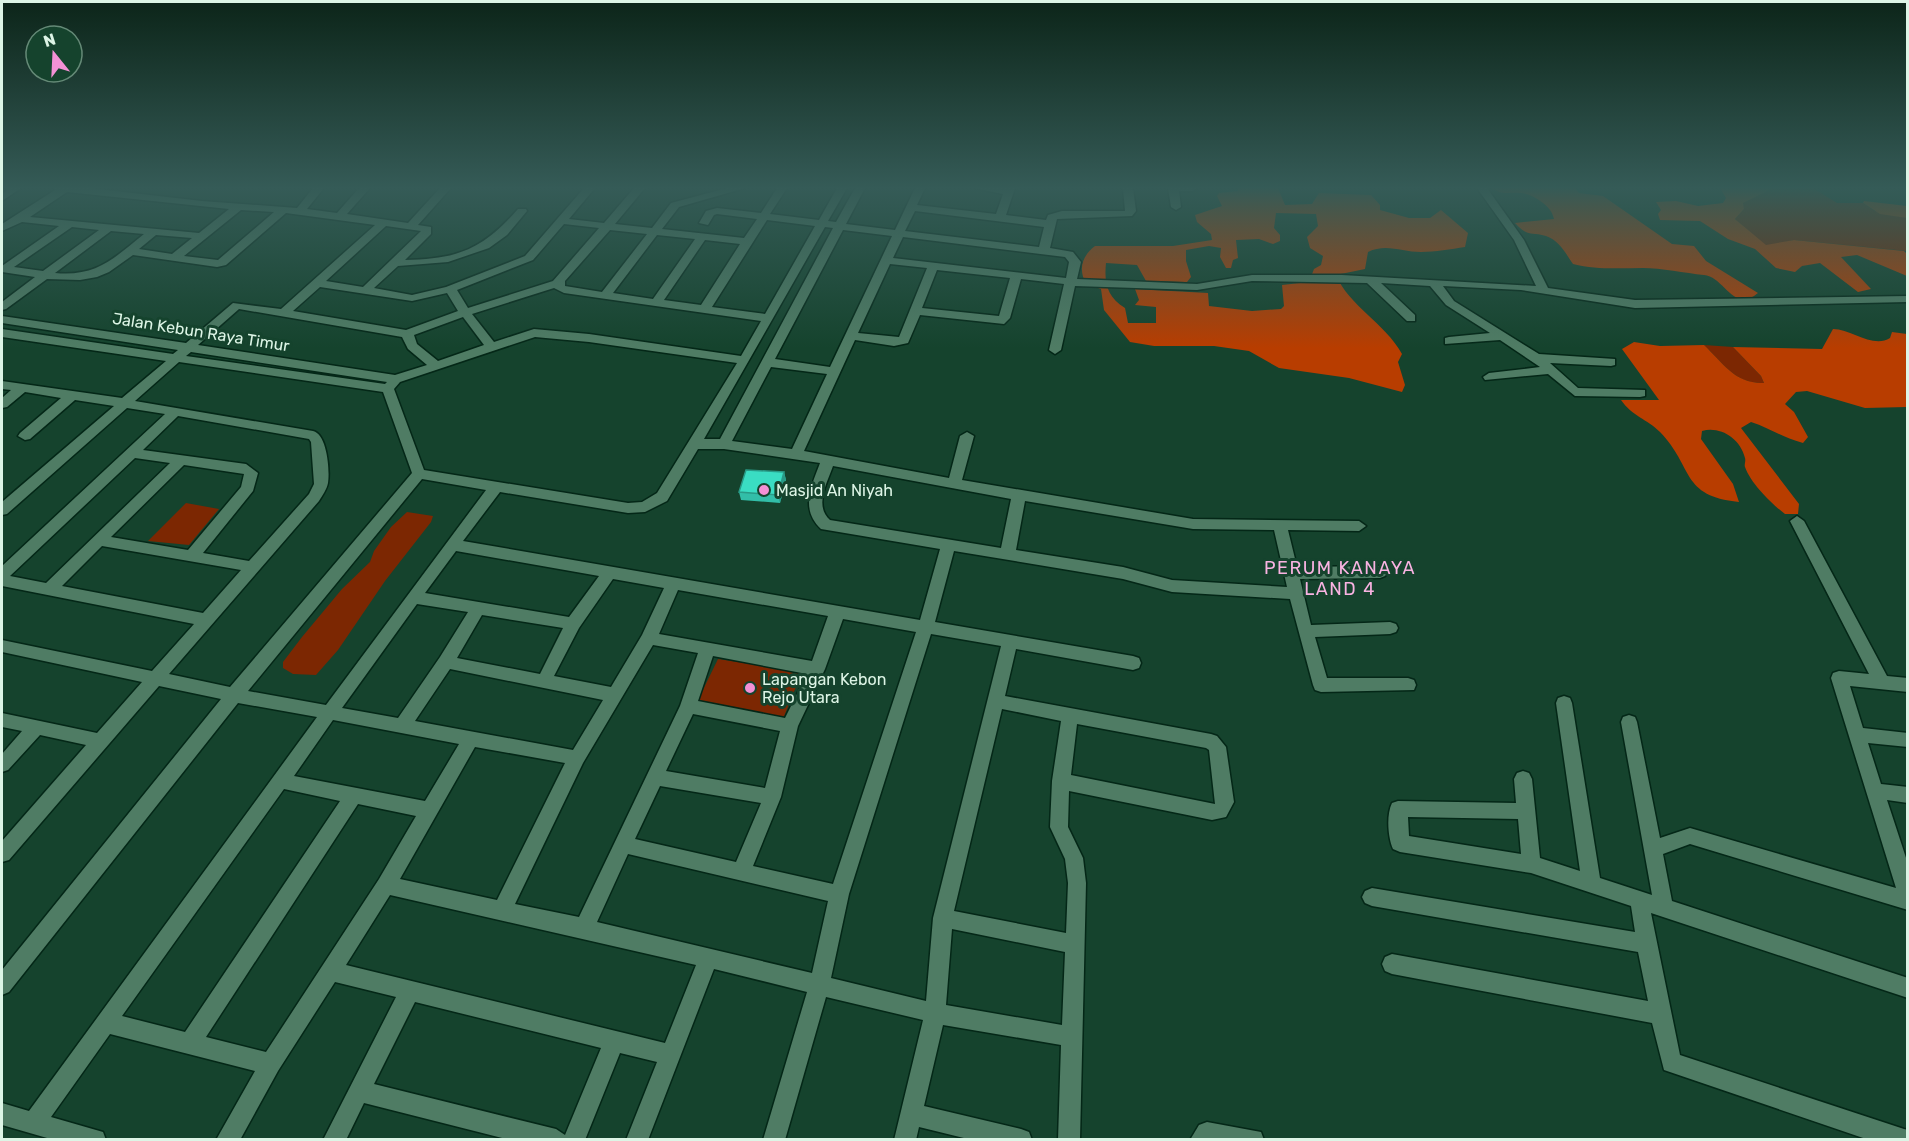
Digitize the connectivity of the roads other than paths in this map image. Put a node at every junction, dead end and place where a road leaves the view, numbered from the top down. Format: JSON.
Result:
{"nodes":[{"id":1,"x":43,"y":241,"type":"edge"},
{"id":2,"x":90,"y":241,"type":"edge"},
{"id":3,"x":142,"y":241,"type":"edge"},
{"id":4,"x":195,"y":241,"type":"edge"},
{"id":5,"x":247,"y":241,"type":"edge"},
{"id":6,"x":364,"y":241,"type":"edge"},
{"id":7,"x":418,"y":241,"type":"edge"},
{"id":8,"x":491,"y":241,"type":"edge"},
{"id":9,"x":545,"y":241,"type":"edge"},
{"id":10,"x":595,"y":241,"type":"edge"},
{"id":11,"x":646,"y":241,"type":"edge"},
{"id":12,"x":699,"y":241,"type":"edge"},
{"id":13,"x":739,"y":241,"type":"edge"},
{"id":14,"x":812,"y":241,"type":"edge"},
{"id":15,"x":832,"y":241,"type":"edge"},
{"id":16,"x":894,"y":241,"type":"edge"},
{"id":17,"x":977,"y":241,"type":"edge"},
{"id":18,"x":1046,"y":241,"type":"edge"},
{"id":19,"x":1520,"y":241,"type":"edge"},
{"id":20,"x":748,"y":242,"type":"joint"},
{"id":21,"x":1044,"y":249,"type":"junction"},
{"id":22,"x":517,"y":250,"type":"dead end"},
{"id":23,"x":130,"y":251,"type":"junction"},
{"id":24,"x":534,"y":255,"type":"junction"},
{"id":25,"x":175,"y":257,"type":"junction"},
{"id":26,"x":885,"y":260,"type":"junction"},
{"id":27,"x":396,"y":263,"type":"junction"},
{"id":28,"x":933,"y":266,"type":"junction"},
{"id":29,"x":2,"y":269,"type":"edge"},
{"id":30,"x":45,"y":275,"type":"junction"},
{"id":31,"x":1016,"y":276,"type":"junction"},
{"id":32,"x":1370,"y":279,"type":"junction"},
{"id":33,"x":1072,"y":282,"type":"junction"},
{"id":34,"x":319,"y":283,"type":"junction"},
{"id":35,"x":558,"y":283,"type":"junction"},
{"id":36,"x":1434,"y":283,"type":"junction"},
{"id":37,"x":451,"y":289,"type":"junction"},
{"id":38,"x":365,"y":291,"type":"junction"},
{"id":39,"x":1544,"y":291,"type":"junction"},
{"id":40,"x":605,"y":296,"type":"junction"},
{"id":41,"x":1908,"y":299,"type":"edge"},
{"id":42,"x":656,"y":303,"type":"junction"},
{"id":43,"x":2,"y":307,"type":"edge"},
{"id":44,"x":704,"y":310,"type":"junction"},
{"id":45,"x":916,"y":311,"type":"junction"},
{"id":46,"x":465,"y":312,"type":"junction"},
{"id":47,"x":284,"y":313,"type":"junction"},
{"id":48,"x":768,"y":318,"type":"junction"},
{"id":49,"x":1411,"y":318,"type":"dead end"},
{"id":50,"x":2,"y":319,"type":"edge"},
{"id":51,"x":2,"y":333,"type":"edge"},
{"id":52,"x":407,"y":334,"type":"junction"},
{"id":53,"x":851,"y":336,"type":"junction"},
{"id":54,"x":1500,"y":336,"type":"junction"},
{"id":55,"x":1449,"y":341,"type":"dead end"},
{"id":56,"x":491,"y":346,"type":"junction"},
{"id":57,"x":190,"y":347,"type":"junction"},
{"id":58,"x":1055,"y":350,"type":"dead end"},
{"id":59,"x":1536,"y":357,"type":"junction"},
{"id":60,"x":178,"y":358,"type":"junction"},
{"id":61,"x":745,"y":360,"type":"junction"},
{"id":62,"x":766,"y":362,"type":"junction"},
{"id":63,"x":1611,"y":362,"type":"dead end"},
{"id":64,"x":435,"y":365,"type":"junction"},
{"id":65,"x":1552,"y":370,"type":"junction"},
{"id":66,"x":833,"y":371,"type":"junction"},
{"id":67,"x":1489,"y":376,"type":"dead end"},
{"id":68,"x":392,"y":384,"type":"junction"},
{"id":69,"x":2,"y":385,"type":"edge"},
{"id":70,"x":21,"y":388,"type":"junction"},
{"id":71,"x":1640,"y":393,"type":"dead end"},
{"id":72,"x":71,"y":396,"type":"junction"},
{"id":73,"x":125,"y":403,"type":"junction"},
{"id":74,"x":2,"y":404,"type":"edge"},
{"id":75,"x":175,"y":412,"type":"junction"},
{"id":76,"x":25,"y":436,"type":"dead end"},
{"id":77,"x":967,"y":436,"type":"dead end"},
{"id":78,"x":694,"y":444,"type":"junction"},
{"id":79,"x":724,"y":444,"type":"junction"},
{"id":80,"x":134,"y":453,"type":"junction"},
{"id":81,"x":796,"y":454,"type":"junction"},
{"id":82,"x":182,"y":459,"type":"junction"},
{"id":83,"x":828,"y":461,"type":"junction"},
{"id":84,"x":419,"y":474,"type":"junction"},
{"id":85,"x":954,"y":484,"type":"junction"},
{"id":86,"x":496,"y":487,"type":"junction"},
{"id":87,"x":1019,"y":495,"type":"junction"},
{"id":88,"x":2,"y":510,"type":"edge"},
{"id":89,"x":1797,"y":521,"type":"dead end"},
{"id":90,"x":1359,"y":526,"type":"dead end"},
{"id":91,"x":1280,"y":527,"type":"junction"},
{"id":92,"x":98,"y":540,"type":"junction"},
{"id":93,"x":452,"y":545,"type":"junction"},
{"id":94,"x":948,"y":546,"type":"junction"},
{"id":95,"x":1008,"y":551,"type":"dead end"},
{"id":96,"x":191,"y":557,"type":"junction"},
{"id":97,"x":253,"y":567,"type":"junction"},
{"id":98,"x":1380,"y":572,"type":"dead end"},
{"id":99,"x":609,"y":573,"type":"junction"},
{"id":100,"x":1293,"y":573,"type":"junction"},
{"id":101,"x":2,"y":574,"type":"edge"},
{"id":102,"x":2,"y":580,"type":"edge"},
{"id":103,"x":674,"y":583,"type":"junction"},
{"id":104,"x":48,"y":590,"type":"junction"},
{"id":105,"x":1296,"y":593,"type":"junction"},
{"id":106,"x":413,"y":597,"type":"junction"},
{"id":107,"x":478,"y":607,"type":"junction"},
{"id":108,"x":837,"y":611,"type":"junction"},
{"id":109,"x":207,"y":620,"type":"junction"},
{"id":110,"x":573,"y":624,"type":"junction"},
{"id":111,"x":926,"y":625,"type":"junction"},
{"id":112,"x":1390,"y":628,"type":"dead end"},
{"id":113,"x":1305,"y":631,"type":"junction"},
{"id":114,"x":649,"y":638,"type":"junction"},
{"id":115,"x":1010,"y":641,"type":"junction"},
{"id":116,"x":2,"y":646,"type":"edge"},
{"id":117,"x":708,"y":647,"type":"junction"},
{"id":118,"x":446,"y":662,"type":"junction"},
{"id":119,"x":1133,"y":663,"type":"dead end"},
{"id":120,"x":817,"y":669,"type":"junction"},
{"id":121,"x":157,"y":678,"type":"junction"},
{"id":122,"x":544,"y":681,"type":"junction"},
{"id":123,"x":1882,"y":683,"type":"junction"},
{"id":124,"x":1408,"y":685,"type":"dead end"},
{"id":125,"x":1908,"y":685,"type":"edge"},
{"id":126,"x":234,"y":695,"type":"junction"},
{"id":127,"x":615,"y":695,"type":"junction"},
{"id":128,"x":996,"y":701,"type":"junction"},
{"id":129,"x":1564,"y":703,"type":"dead end"},
{"id":130,"x":688,"y":706,"type":"junction"},
{"id":131,"x":330,"y":711,"type":"junction"},
{"id":132,"x":1070,"y":716,"type":"junction"},
{"id":133,"x":2,"y":720,"type":"edge"},
{"id":134,"x":1629,"y":722,"type":"dead end"},
{"id":135,"x":403,"y":724,"type":"junction"},
{"id":136,"x":790,"y":726,"type":"junction"},
{"id":137,"x":36,"y":728,"type":"junction"},
{"id":138,"x":1857,"y":735,"type":"junction"},
{"id":139,"x":470,"y":740,"type":"junction"},
{"id":140,"x":1908,"y":740,"type":"edge"},
{"id":141,"x":101,"y":741,"type":"junction"},
{"id":142,"x":577,"y":758,"type":"junction"},
{"id":143,"x":2,"y":765,"type":"edge"},
{"id":144,"x":654,"y":777,"type":"junction"},
{"id":145,"x":1523,"y":779,"type":"dead end"},
{"id":146,"x":281,"y":781,"type":"junction"},
{"id":147,"x":1061,"y":782,"type":"junction"},
{"id":148,"x":1875,"y":791,"type":"junction"},
{"id":149,"x":355,"y":794,"type":"junction"},
{"id":150,"x":1908,"y":795,"type":"edge"},
{"id":151,"x":772,"y":797,"type":"junction"},
{"id":152,"x":428,"y":810,"type":"junction"},
{"id":153,"x":1527,"y":811,"type":"junction"},
{"id":154,"x":625,"y":845,"type":"junction"},
{"id":155,"x":1654,"y":849,"type":"junction"},
{"id":156,"x":2,"y":854,"type":"edge"},
{"id":157,"x":1531,"y":864,"type":"junction"},
{"id":158,"x":741,"y":873,"type":"junction"},
{"id":159,"x":1591,"y":882,"type":"junction"},
{"id":160,"x":387,"y":885,"type":"junction"},
{"id":161,"x":839,"y":894,"type":"junction"},
{"id":162,"x":1908,"y":895,"type":"edge"},
{"id":163,"x":1372,"y":897,"type":"dead end"},
{"id":164,"x":1640,"y":900,"type":"junction"},
{"id":165,"x":1908,"y":901,"type":"edge"},
{"id":166,"x":1664,"y":907,"type":"junction"},
{"id":167,"x":501,"y":911,"type":"junction"},
{"id":168,"x":944,"y":918,"type":"junction"},
{"id":169,"x":584,"y":928,"type":"junction"},
{"id":170,"x":1073,"y":944,"type":"junction"},
{"id":171,"x":1646,"y":944,"type":"junction"},
{"id":172,"x":709,"y":957,"type":"junction"},
{"id":173,"x":1392,"y":964,"type":"dead end"},
{"id":174,"x":332,"y":971,"type":"junction"},
{"id":175,"x":2,"y":985,"type":"edge"},
{"id":176,"x":819,"y":985,"type":"junction"},
{"id":177,"x":1908,"y":988,"type":"edge"},
{"id":178,"x":410,"y":990,"type":"junction"},
{"id":179,"x":935,"y":1012,"type":"junction"},
{"id":180,"x":1660,"y":1014,"type":"junction"},
{"id":181,"x":108,"y":1023,"type":"junction"},
{"id":182,"x":1074,"y":1037,"type":"junction"},
{"id":183,"x":614,"y":1041,"type":"junction"},
{"id":184,"x":191,"y":1042,"type":"junction"},
{"id":185,"x":672,"y":1056,"type":"junction"},
{"id":186,"x":271,"y":1064,"type":"junction"},
{"id":187,"x":360,"y":1091,"type":"junction"},
{"id":188,"x":2,"y":1114,"type":"edge"},
{"id":189,"x":910,"y":1114,"type":"junction"},
{"id":190,"x":33,"y":1123,"type":"junction"},
{"id":191,"x":95,"y":1140,"type":"edge"},
{"id":192,"x":227,"y":1140,"type":"edge"},
{"id":193,"x":334,"y":1140,"type":"edge"},
{"id":194,"x":556,"y":1140,"type":"edge"},
{"id":195,"x":574,"y":1140,"type":"edge"},
{"id":196,"x":637,"y":1140,"type":"edge"},
{"id":197,"x":774,"y":1140,"type":"edge"},
{"id":198,"x":905,"y":1140,"type":"edge"},
{"id":199,"x":1022,"y":1140,"type":"edge"},
{"id":200,"x":1070,"y":1140,"type":"edge"},
{"id":201,"x":1201,"y":1140,"type":"edge"},
{"id":202,"x":1253,"y":1140,"type":"edge"},
{"id":203,"x":1904,"y":1140,"type":"edge"}],
"edges":[{"from":1,"to":29,"type":"street"},
{"from":2,"to":30,"type":"street"},
{"from":3,"to":23,"type":"street"},
{"from":4,"to":25,"type":"street"},
{"from":5,"to":25,"type":"street"},
{"from":6,"to":34,"type":"street"},
{"from":7,"to":27,"type":"street"},
{"from":8,"to":27,"type":"street"},
{"from":9,"to":24,"type":"street"},
{"from":10,"to":35,"type":"street"},
{"from":11,"to":40,"type":"street"},
{"from":12,"to":42,"type":"street"},
{"from":13,"to":20,"type":"street"},
{"from":14,"to":48,"type":"street"},
{"from":15,"to":62,"type":"street"},
{"from":16,"to":26,"type":"street"},
{"from":17,"to":21,"type":"street"},
{"from":18,"to":21,"type":"street"},
{"from":19,"to":39,"type":"street"},
{"from":20,"to":44,"type":"street"},
{"from":21,"to":33,"type":"street"},
{"from":22,"to":24,"type":"street"},
{"from":23,"to":25,"type":"street"},
{"from":23,"to":30,"type":"street"},
{"from":24,"to":37,"type":"street"},
{"from":26,"to":28,"type":"street"},
{"from":26,"to":53,"type":"street"},
{"from":27,"to":38,"type":"street"},
{"from":28,"to":31,"type":"street"},
{"from":28,"to":45,"type":"street"},
{"from":29,"to":30,"type":"street"},
{"from":30,"to":43,"type":"street"},
{"from":31,"to":33,"type":"street"},
{"from":31,"to":45,"type":"street"},
{"from":32,"to":33,"type":"street"},
{"from":32,"to":36,"type":"street"},
{"from":32,"to":49,"type":"street"},
{"from":33,"to":58,"type":"street"},
{"from":34,"to":38,"type":"street"},
{"from":34,"to":47,"type":"street"},
{"from":35,"to":40,"type":"street"},
{"from":35,"to":46,"type":"street"},
{"from":36,"to":39,"type":"street"},
{"from":36,"to":54,"type":"street"},
{"from":37,"to":38,"type":"street"},
{"from":37,"to":46,"type":"street"},
{"from":39,"to":41,"type":"street"},
{"from":40,"to":42,"type":"street"},
{"from":42,"to":44,"type":"street"},
{"from":44,"to":48,"type":"street"},
{"from":45,"to":53,"type":"street"},
{"from":46,"to":52,"type":"street"},
{"from":46,"to":56,"type":"street"},
{"from":47,"to":52,"type":"street"},
{"from":47,"to":57,"type":"street"},
{"from":48,"to":61,"type":"street"},
{"from":50,"to":57,"type":"street","name":"Jalan Kebun Raya Timur"},
{"from":51,"to":60,"type":"street","name":"Jalan Kebun Raya Timur"},
{"from":52,"to":64,"type":"street"},
{"from":53,"to":66,"type":"street"},
{"from":54,"to":55,"type":"street"},
{"from":54,"to":59,"type":"street"},
{"from":56,"to":61,"type":"street"},
{"from":56,"to":64,"type":"street"},
{"from":57,"to":60,"type":"street"},
{"from":57,"to":68,"type":"street","name":"Jalan Kebun Raya Timur"},
{"from":59,"to":63,"type":"street"},
{"from":59,"to":65,"type":"street"},
{"from":60,"to":68,"type":"street","name":"Jalan Kebun Raya Timur"},
{"from":60,"to":73,"type":"street"},
{"from":61,"to":78,"type":"street"},
{"from":62,"to":66,"type":"street"},
{"from":62,"to":79,"type":"street"},
{"from":64,"to":68,"type":"street"},
{"from":65,"to":67,"type":"street"},
{"from":65,"to":71,"type":"street"},
{"from":66,"to":81,"type":"street"},
{"from":68,"to":84,"type":"street"},
{"from":69,"to":70,"type":"street"},
{"from":70,"to":72,"type":"street"},
{"from":70,"to":74,"type":"street"},
{"from":72,"to":73,"type":"street"},
{"from":72,"to":76,"type":"street"},
{"from":73,"to":75,"type":"street"},
{"from":73,"to":88,"type":"street"},
{"from":75,"to":80,"type":"street"},
{"from":75,"to":97,"type":"street"},
{"from":77,"to":85,"type":"street"},
{"from":78,"to":79,"type":"street"},
{"from":78,"to":86,"type":"street"},
{"from":79,"to":81,"type":"street"},
{"from":80,"to":82,"type":"street"},
{"from":80,"to":101,"type":"street"},
{"from":81,"to":83,"type":"street"},
{"from":82,"to":92,"type":"street"},
{"from":82,"to":96,"type":"street"},
{"from":83,"to":85,"type":"street"},
{"from":83,"to":94,"type":"street"},
{"from":84,"to":86,"type":"street"},
{"from":84,"to":126,"type":"street"},
{"from":85,"to":87,"type":"street"},
{"from":86,"to":93,"type":"street"},
{"from":87,"to":91,"type":"street"},
{"from":87,"to":95,"type":"street"},
{"from":89,"to":123,"type":"street"},
{"from":90,"to":91,"type":"street"},
{"from":91,"to":100,"type":"street"},
{"from":92,"to":96,"type":"street"},
{"from":92,"to":104,"type":"street"},
{"from":93,"to":99,"type":"street"},
{"from":93,"to":106,"type":"street"},
{"from":94,"to":105,"type":"street"},
{"from":94,"to":111,"type":"street"},
{"from":96,"to":97,"type":"street"},
{"from":97,"to":109,"type":"street"},
{"from":98,"to":100,"type":"street"},
{"from":99,"to":103,"type":"street"},
{"from":99,"to":110,"type":"street"},
{"from":100,"to":105,"type":"street"},
{"from":102,"to":104,"type":"street"},
{"from":103,"to":108,"type":"street"},
{"from":103,"to":114,"type":"street"},
{"from":104,"to":109,"type":"street"},
{"from":105,"to":113,"type":"street"},
{"from":106,"to":107,"type":"street"},
{"from":106,"to":131,"type":"street"},
{"from":107,"to":110,"type":"street"},
{"from":107,"to":118,"type":"street"},
{"from":108,"to":111,"type":"street"},
{"from":108,"to":120,"type":"street"},
{"from":109,"to":121,"type":"street"},
{"from":110,"to":122,"type":"street"},
{"from":111,"to":115,"type":"street"},
{"from":111,"to":161,"type":"street"},
{"from":112,"to":113,"type":"street"},
{"from":113,"to":124,"type":"street"},
{"from":114,"to":117,"type":"street"},
{"from":114,"to":127,"type":"street"},
{"from":115,"to":119,"type":"street"},
{"from":115,"to":128,"type":"street"},
{"from":116,"to":121,"type":"street"},
{"from":117,"to":120,"type":"street"},
{"from":117,"to":130,"type":"street"},
{"from":118,"to":122,"type":"street"},
{"from":118,"to":135,"type":"street"},
{"from":120,"to":136,"type":"street"},
{"from":121,"to":126,"type":"street"},
{"from":121,"to":141,"type":"street"},
{"from":122,"to":127,"type":"street"},
{"from":123,"to":125,"type":"street"},
{"from":123,"to":138,"type":"street"},
{"from":126,"to":131,"type":"street"},
{"from":126,"to":175,"type":"street"},
{"from":127,"to":142,"type":"street"},
{"from":128,"to":132,"type":"street"},
{"from":128,"to":168,"type":"street"},
{"from":129,"to":159,"type":"street"},
{"from":130,"to":136,"type":"street"},
{"from":130,"to":144,"type":"street"},
{"from":131,"to":135,"type":"street"},
{"from":131,"to":146,"type":"street"},
{"from":132,"to":147,"type":"street"},
{"from":132,"to":147,"type":"street"},
{"from":133,"to":137,"type":"street"},
{"from":134,"to":155,"type":"street"},
{"from":135,"to":139,"type":"street"},
{"from":136,"to":151,"type":"street"},
{"from":137,"to":141,"type":"street"},
{"from":137,"to":143,"type":"street"},
{"from":138,"to":140,"type":"street"},
{"from":138,"to":148,"type":"street"},
{"from":139,"to":142,"type":"street"},
{"from":139,"to":152,"type":"street"},
{"from":141,"to":156,"type":"street"},
{"from":142,"to":167,"type":"street"},
{"from":144,"to":151,"type":"street"},
{"from":144,"to":154,"type":"street"},
{"from":145,"to":153,"type":"street"},
{"from":146,"to":149,"type":"street"},
{"from":146,"to":181,"type":"street"},
{"from":147,"to":170,"type":"street"},
{"from":148,"to":150,"type":"street"},
{"from":148,"to":162,"type":"street"},
{"from":149,"to":152,"type":"street"},
{"from":149,"to":184,"type":"street"},
{"from":151,"to":158,"type":"street"},
{"from":152,"to":160,"type":"street"},
{"from":153,"to":157,"type":"street"},
{"from":153,"to":157,"type":"street"},
{"from":154,"to":158,"type":"street"},
{"from":154,"to":169,"type":"street"},
{"from":155,"to":165,"type":"street"},
{"from":155,"to":166,"type":"street"},
{"from":157,"to":159,"type":"street"},
{"from":158,"to":161,"type":"street"},
{"from":159,"to":164,"type":"street"},
{"from":160,"to":167,"type":"street"},
{"from":160,"to":174,"type":"street"},
{"from":161,"to":176,"type":"street"},
{"from":163,"to":171,"type":"street"},
{"from":164,"to":166,"type":"street"},
{"from":164,"to":171,"type":"street"},
{"from":166,"to":177,"type":"street"},
{"from":167,"to":169,"type":"street"},
{"from":168,"to":170,"type":"street"},
{"from":168,"to":179,"type":"street"},
{"from":169,"to":172,"type":"street"},
{"from":170,"to":182,"type":"street"},
{"from":171,"to":180,"type":"street"},
{"from":172,"to":176,"type":"street"},
{"from":172,"to":185,"type":"street"},
{"from":173,"to":180,"type":"street"},
{"from":174,"to":178,"type":"street"},
{"from":174,"to":186,"type":"street"},
{"from":176,"to":179,"type":"street"},
{"from":176,"to":197,"type":"street"},
{"from":178,"to":183,"type":"street"},
{"from":178,"to":187,"type":"street"},
{"from":179,"to":182,"type":"street"},
{"from":179,"to":189,"type":"street"},
{"from":180,"to":203,"type":"street"},
{"from":181,"to":184,"type":"street"},
{"from":181,"to":190,"type":"street"},
{"from":182,"to":200,"type":"street"},
{"from":183,"to":185,"type":"street"},
{"from":183,"to":195,"type":"street"},
{"from":184,"to":186,"type":"street"},
{"from":185,"to":196,"type":"street"},
{"from":186,"to":192,"type":"street"},
{"from":187,"to":193,"type":"street"},
{"from":187,"to":194,"type":"street"},
{"from":188,"to":190,"type":"street"},
{"from":189,"to":198,"type":"street"},
{"from":189,"to":199,"type":"street"},
{"from":190,"to":191,"type":"street"},
{"from":201,"to":202,"type":"street"}]}
